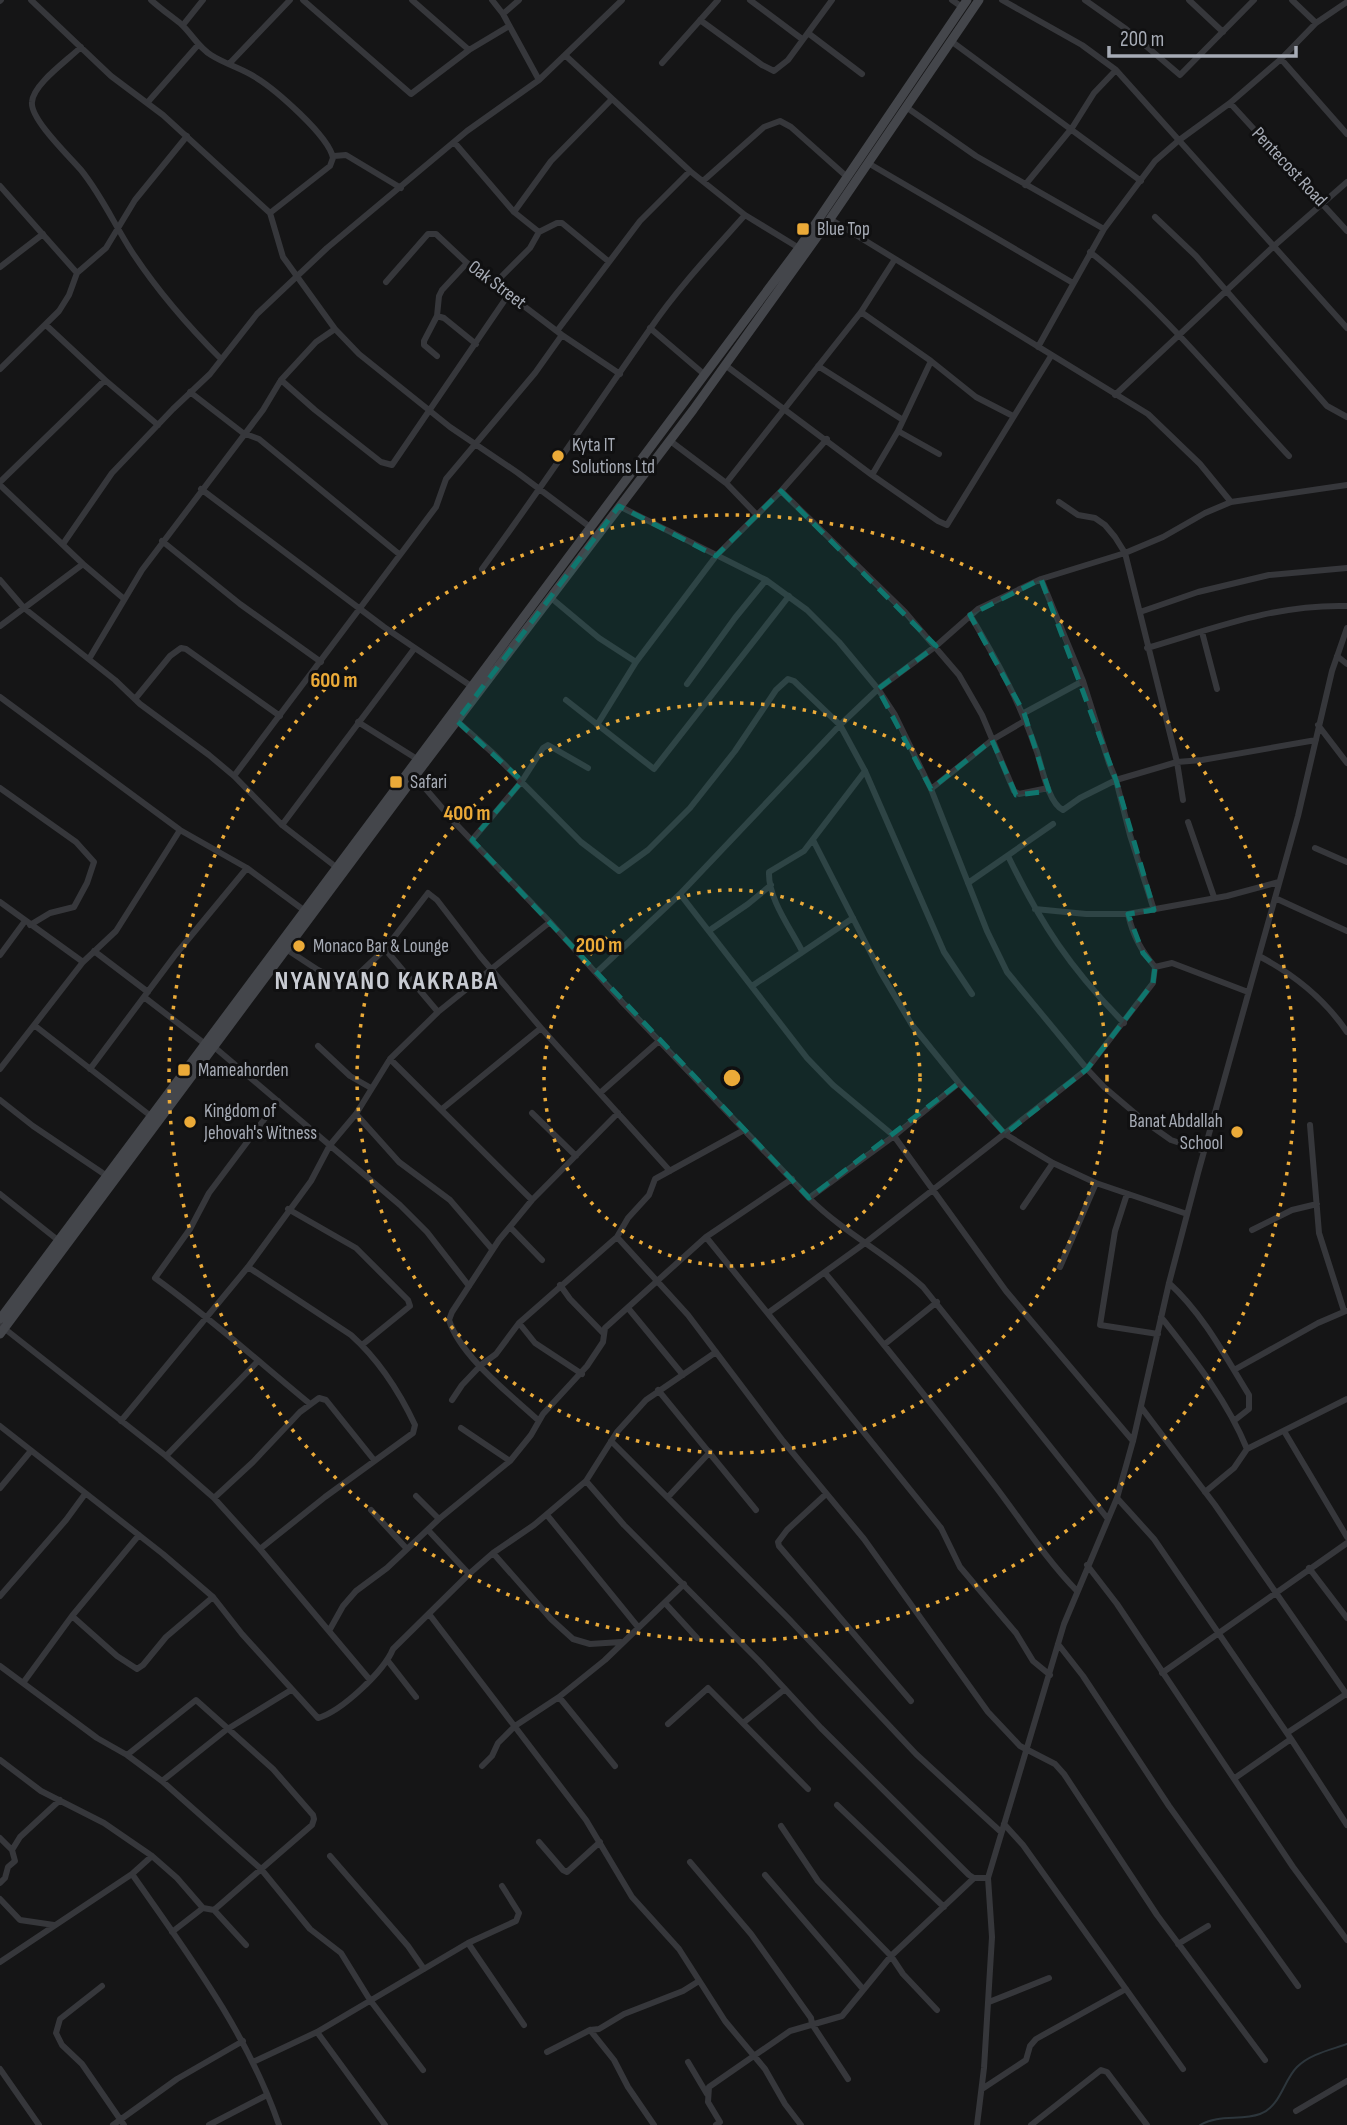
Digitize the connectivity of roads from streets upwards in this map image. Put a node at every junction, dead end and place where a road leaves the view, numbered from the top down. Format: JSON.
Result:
{"nodes":[{"id":1,"x":31,"y":0,"type":"edge"},
{"id":2,"x":151,"y":0,"type":"edge"},
{"id":3,"x":203,"y":0,"type":"edge"},
{"id":4,"x":290,"y":0,"type":"edge"},
{"id":5,"x":303,"y":0,"type":"edge"},
{"id":6,"x":412,"y":0,"type":"edge"},
{"id":7,"x":492,"y":0,"type":"edge"},
{"id":8,"x":519,"y":0,"type":"edge"},
{"id":9,"x":622,"y":0,"type":"edge"},
{"id":10,"x":718,"y":0,"type":"edge"},
{"id":11,"x":750,"y":0,"type":"edge"},
{"id":12,"x":832,"y":0,"type":"edge"},
{"id":13,"x":952,"y":0,"type":"edge"},
{"id":14,"x":979,"y":0,"type":"edge"},
{"id":15,"x":1002,"y":0,"type":"edge"},
{"id":16,"x":1085,"y":0,"type":"edge"},
{"id":17,"x":1189,"y":0,"type":"edge"},
{"id":18,"x":1254,"y":0,"type":"edge"},
{"id":19,"x":1292,"y":0,"type":"edge"},
{"id":20,"x":964,"y":3,"type":"edge"},
{"id":21,"x":1346,"y":5,"type":"edge"},
{"id":22,"x":503,"y":14,"type":"junction"},
{"id":23,"x":700,"y":20,"type":"junction"},
{"id":24,"x":1316,"y":23,"type":"junction"},
{"id":25,"x":183,"y":25,"type":"junction"},
{"id":26,"x":509,"y":26,"type":"junction"},
{"id":27,"x":1223,"y":32,"type":"junction"},
{"id":28,"x":808,"y":33,"type":"junction"},
{"id":29,"x":802,"y":39,"type":"junction"},
{"id":30,"x":951,"y":41,"type":"junction"},
{"id":31,"x":198,"y":45,"type":"junction"},
{"id":32,"x":81,"y":47,"type":"junction"},
{"id":33,"x":469,"y":50,"type":"junction"},
{"id":34,"x":566,"y":56,"type":"junction"},
{"id":35,"x":1281,"y":59,"type":"junction"},
{"id":36,"x":662,"y":63,"type":"dead end"},
{"id":37,"x":229,"y":64,"type":"junction"},
{"id":38,"x":1116,"y":70,"type":"junction"},
{"id":39,"x":862,"y":74,"type":"dead end"},
{"id":40,"x":540,"y":80,"type":"junction"},
{"id":41,"x":612,"y":99,"type":"junction"},
{"id":42,"x":147,"y":103,"type":"junction"},
{"id":43,"x":1230,"y":103,"type":"junction"},
{"id":44,"x":906,"y":107,"type":"junction"},
{"id":45,"x":1072,"y":128,"type":"junction"},
{"id":46,"x":1347,"y":134,"type":"edge"},
{"id":47,"x":187,"y":136,"type":"junction"},
{"id":48,"x":1178,"y":141,"type":"junction"},
{"id":49,"x":454,"y":142,"type":"junction"},
{"id":50,"x":334,"y":156,"type":"junction"},
{"id":51,"x":864,"y":160,"type":"junction"},
{"id":52,"x":691,"y":171,"type":"junction"},
{"id":53,"x":846,"y":176,"type":"junction"},
{"id":54,"x":703,"y":181,"type":"junction"},
{"id":55,"x":1141,"y":181,"type":"junction"},
{"id":56,"x":1347,"y":182,"type":"edge"},
{"id":57,"x":1025,"y":185,"type":"junction"},
{"id":58,"x":0,"y":186,"type":"edge"},
{"id":59,"x":401,"y":188,"type":"junction"},
{"id":60,"x":1323,"y":204,"type":"junction"},
{"id":61,"x":514,"y":212,"type":"junction"},
{"id":62,"x":271,"y":213,"type":"junction"},
{"id":63,"x":745,"y":215,"type":"junction"},
{"id":64,"x":1155,"y":217,"type":"dead end"},
{"id":65,"x":830,"y":219,"type":"junction"},
{"id":66,"x":119,"y":226,"type":"junction"},
{"id":67,"x":1104,"y":229,"type":"junction"},
{"id":68,"x":1347,"y":231,"type":"edge"},
{"id":69,"x":539,"y":232,"type":"junction"},
{"id":70,"x":43,"y":234,"type":"junction"},
{"id":71,"x":1274,"y":246,"type":"junction"},
{"id":72,"x":799,"y":248,"type":"junction"},
{"id":73,"x":1090,"y":252,"type":"junction"},
{"id":74,"x":895,"y":259,"type":"junction"},
{"id":75,"x":608,"y":261,"type":"junction"},
{"id":76,"x":467,"y":263,"type":"junction"},
{"id":77,"x":0,"y":267,"type":"edge"},
{"id":78,"x":76,"y":273,"type":"junction"},
{"id":79,"x":297,"y":275,"type":"junction"},
{"id":80,"x":386,"y":282,"type":"dead end"},
{"id":81,"x":495,"y":283,"type":"junction"},
{"id":82,"x":1073,"y":284,"type":"junction"},
{"id":83,"x":1226,"y":291,"type":"junction"},
{"id":84,"x":509,"y":294,"type":"junction"},
{"id":85,"x":861,"y":312,"type":"junction"},
{"id":86,"x":437,"y":316,"type":"junction"},
{"id":87,"x":46,"y":325,"type":"junction"},
{"id":88,"x":650,"y":328,"type":"junction"},
{"id":89,"x":1347,"y":328,"type":"edge"},
{"id":90,"x":335,"y":329,"type":"junction"},
{"id":91,"x":560,"y":333,"type":"junction"},
{"id":92,"x":1177,"y":336,"type":"junction"},
{"id":93,"x":476,"y":344,"type":"junction"},
{"id":94,"x":1038,"y":347,"type":"junction"},
{"id":95,"x":437,"y":356,"type":"dead end"},
{"id":96,"x":1051,"y":356,"type":"junction"},
{"id":97,"x":220,"y":359,"type":"junction"},
{"id":98,"x":931,"y":361,"type":"junction"},
{"id":99,"x":725,"y":365,"type":"junction"},
{"id":100,"x":818,"y":366,"type":"junction"},
{"id":101,"x":0,"y":369,"type":"edge"},
{"id":102,"x":620,"y":374,"type":"junction"},
{"id":103,"x":705,"y":375,"type":"junction"},
{"id":104,"x":105,"y":380,"type":"junction"},
{"id":105,"x":281,"y":380,"type":"junction"},
{"id":106,"x":190,"y":392,"type":"junction"},
{"id":107,"x":1115,"y":395,"type":"junction"},
{"id":108,"x":688,"y":407,"type":"junction"},
{"id":109,"x":784,"y":408,"type":"junction"},
{"id":110,"x":429,"y":411,"type":"junction"},
{"id":111,"x":1013,"y":416,"type":"junction"},
{"id":112,"x":1347,"y":417,"type":"edge"},
{"id":113,"x":903,"y":420,"type":"junction"},
{"id":114,"x":158,"y":425,"type":"junction"},
{"id":115,"x":898,"y":431,"type":"junction"},
{"id":116,"x":243,"y":433,"type":"junction"},
{"id":117,"x":827,"y":439,"type":"junction"},
{"id":118,"x":669,"y":440,"type":"junction"},
{"id":119,"x":474,"y":444,"type":"junction"},
{"id":120,"x":939,"y":454,"type":"dead end"},
{"id":121,"x":1289,"y":456,"type":"dead end"},
{"id":122,"x":872,"y":475,"type":"junction"},
{"id":123,"x":0,"y":483,"type":"edge"},
{"id":124,"x":726,"y":483,"type":"junction"},
{"id":125,"x":1347,"y":485,"type":"edge"},
{"id":126,"x":201,"y":489,"type":"junction"},
{"id":127,"x":540,"y":489,"type":"junction"},
{"id":128,"x":782,"y":491,"type":"junction"},
{"id":129,"x":1059,"y":502,"type":"dead end"},
{"id":130,"x":1231,"y":502,"type":"junction"},
{"id":131,"x":619,"y":506,"type":"junction"},
{"id":132,"x":757,"y":515,"type":"junction"},
{"id":133,"x":590,"y":527,"type":"junction"},
{"id":134,"x":162,"y":541,"type":"junction"},
{"id":135,"x":62,"y":544,"type":"junction"},
{"id":136,"x":1125,"y":553,"type":"junction"},
{"id":137,"x":399,"y":554,"type":"junction"},
{"id":138,"x":716,"y":556,"type":"junction"},
{"id":139,"x":83,"y":564,"type":"junction"},
{"id":140,"x":1347,"y":568,"type":"edge"},
{"id":141,"x":482,"y":569,"type":"dead end"},
{"id":142,"x":1041,"y":579,"type":"junction"},
{"id":143,"x":0,"y":580,"type":"edge"},
{"id":144,"x":766,"y":580,"type":"junction"},
{"id":145,"x":789,"y":596,"type":"junction"},
{"id":146,"x":550,"y":597,"type":"junction"},
{"id":147,"x":123,"y":598,"type":"junction"},
{"id":148,"x":1347,"y":606,"type":"edge"},
{"id":149,"x":24,"y":608,"type":"junction"},
{"id":150,"x":361,"y":609,"type":"junction"},
{"id":151,"x":1140,"y":612,"type":"junction"},
{"id":152,"x":970,"y":615,"type":"junction"},
{"id":153,"x":0,"y":626,"type":"edge"},
{"id":154,"x":1347,"y":628,"type":"edge"},
{"id":155,"x":1202,"y":632,"type":"junction"},
{"id":156,"x":936,"y":646,"type":"junction"},
{"id":157,"x":1147,"y":648,"type":"junction"},
{"id":158,"x":414,"y":649,"type":"junction"},
{"id":159,"x":1336,"y":656,"type":"junction"},
{"id":160,"x":89,"y":659,"type":"junction"},
{"id":161,"x":321,"y":662,"type":"junction"},
{"id":162,"x":636,"y":662,"type":"junction"},
{"id":163,"x":1347,"y":664,"type":"edge"},
{"id":164,"x":1083,"y":681,"type":"junction"},
{"id":165,"x":687,"y":684,"type":"dead end"},
{"id":166,"x":471,"y":686,"type":"junction"},
{"id":167,"x":878,"y":689,"type":"junction"},
{"id":168,"x":1217,"y":689,"type":"dead end"},
{"id":169,"x":0,"y":697,"type":"edge"},
{"id":170,"x":135,"y":699,"type":"junction"},
{"id":171,"x":566,"y":700,"type":"dead end"},
{"id":172,"x":280,"y":716,"type":"junction"},
{"id":173,"x":1025,"y":717,"type":"junction"},
{"id":174,"x":457,"y":721,"type":"junction"},
{"id":175,"x":358,"y":722,"type":"junction"},
{"id":176,"x":597,"y":725,"type":"junction"},
{"id":177,"x":840,"y":725,"type":"junction"},
{"id":178,"x":1318,"y":725,"type":"junction"},
{"id":179,"x":992,"y":740,"type":"junction"},
{"id":180,"x":1316,"y":740,"type":"junction"},
{"id":181,"x":416,"y":759,"type":"junction"},
{"id":182,"x":1177,"y":762,"type":"junction"},
{"id":183,"x":1347,"y":763,"type":"edge"},
{"id":184,"x":588,"y":768,"type":"dead end"},
{"id":185,"x":864,"y":771,"type":"junction"},
{"id":186,"x":412,"y":772,"type":"junction"},
{"id":187,"x":234,"y":776,"type":"junction"},
{"id":188,"x":1116,"y":780,"type":"junction"},
{"id":189,"x":522,"y":781,"type":"junction"},
{"id":190,"x":1048,"y":788,"type":"junction"},
{"id":191,"x":931,"y":789,"type":"junction"},
{"id":192,"x":1,"y":793,"type":"edge"},
{"id":193,"x":1183,"y":800,"type":"dead end"},
{"id":194,"x":1188,"y":822,"type":"dead end"},
{"id":195,"x":1053,"y":824,"type":"dead end"},
{"id":196,"x":282,"y":825,"type":"junction"},
{"id":197,"x":180,"y":830,"type":"junction"},
{"id":198,"x":472,"y":840,"type":"junction"},
{"id":199,"x":813,"y":840,"type":"junction"},
{"id":200,"x":1315,"y":848,"type":"dead end"},
{"id":201,"x":1008,"y":856,"type":"junction"},
{"id":202,"x":1347,"y":862,"type":"edge"},
{"id":203,"x":336,"y":867,"type":"junction"},
{"id":204,"x":247,"y":868,"type":"junction"},
{"id":205,"x":1279,"y":882,"type":"junction"},
{"id":206,"x":968,"y":883,"type":"junction"},
{"id":207,"x":771,"y":885,"type":"junction"},
{"id":208,"x":680,"y":894,"type":"junction"},
{"id":209,"x":1214,"y":897,"type":"junction"},
{"id":210,"x":1275,"y":898,"type":"junction"},
{"id":211,"x":0,"y":902,"type":"edge"},
{"id":212,"x":1035,"y":909,"type":"junction"},
{"id":213,"x":1154,"y":910,"type":"junction"},
{"id":214,"x":305,"y":911,"type":"junction"},
{"id":215,"x":1128,"y":914,"type":"junction"},
{"id":216,"x":853,"y":918,"type":"junction"},
{"id":217,"x":550,"y":922,"type":"junction"},
{"id":218,"x":27,"y":923,"type":"junction"},
{"id":219,"x":710,"y":930,"type":"junction"},
{"id":220,"x":1347,"y":931,"type":"edge"},
{"id":221,"x":286,"y":949,"type":"junction"},
{"id":222,"x":385,"y":949,"type":"junction"},
{"id":223,"x":94,"y":951,"type":"junction"},
{"id":224,"x":802,"y":951,"type":"junction"},
{"id":225,"x":0,"y":955,"type":"edge"},
{"id":226,"x":1259,"y":956,"type":"junction"},
{"id":227,"x":83,"y":962,"type":"junction"},
{"id":228,"x":1155,"y":967,"type":"junction"},
{"id":229,"x":491,"y":968,"type":"junction"},
{"id":230,"x":596,"y":973,"type":"junction"},
{"id":231,"x":752,"y":986,"type":"junction"},
{"id":232,"x":1248,"y":992,"type":"junction"},
{"id":233,"x":972,"y":994,"type":"dead end"},
{"id":234,"x":146,"y":995,"type":"junction"},
{"id":235,"x":438,"y":1012,"type":"junction"},
{"id":236,"x":1124,"y":1023,"type":"junction"},
{"id":237,"x":34,"y":1025,"type":"junction"},
{"id":238,"x":541,"y":1028,"type":"junction"},
{"id":239,"x":1347,"y":1032,"type":"edge"},
{"id":240,"x":659,"y":1041,"type":"junction"},
{"id":241,"x":209,"y":1045,"type":"junction"},
{"id":242,"x":318,"y":1046,"type":"dead end"},
{"id":243,"x":390,"y":1059,"type":"junction"},
{"id":244,"x":0,"y":1069,"type":"edge"},
{"id":245,"x":90,"y":1069,"type":"junction"},
{"id":246,"x":1087,"y":1069,"type":"junction"},
{"id":247,"x":959,"y":1083,"type":"junction"},
{"id":248,"x":371,"y":1088,"type":"junction"},
{"id":249,"x":600,"y":1093,"type":"junction"},
{"id":250,"x":0,"y":1100,"type":"edge"},
{"id":251,"x":278,"y":1101,"type":"junction"},
{"id":252,"x":442,"y":1109,"type":"junction"},
{"id":253,"x":532,"y":1113,"type":"dead end"},
{"id":254,"x":356,"y":1114,"type":"junction"},
{"id":255,"x":618,"y":1114,"type":"junction"},
{"id":256,"x":152,"y":1117,"type":"junction"},
{"id":257,"x":1310,"y":1125,"type":"dead end"},
{"id":258,"x":744,"y":1130,"type":"junction"},
{"id":259,"x":1005,"y":1134,"type":"junction"},
{"id":260,"x":894,"y":1136,"type":"junction"},
{"id":261,"x":330,"y":1145,"type":"junction"},
{"id":262,"x":1204,"y":1151,"type":"junction"},
{"id":263,"x":576,"y":1156,"type":"junction"},
{"id":264,"x":1054,"y":1163,"type":"junction"},
{"id":265,"x":670,"y":1171,"type":"junction"},
{"id":266,"x":107,"y":1176,"type":"junction"},
{"id":267,"x":792,"y":1179,"type":"junction"},
{"id":268,"x":1096,"y":1183,"type":"junction"},
{"id":269,"x":933,"y":1190,"type":"junction"},
{"id":270,"x":0,"y":1194,"type":"edge"},
{"id":271,"x":1126,"y":1194,"type":"junction"},
{"id":272,"x":809,"y":1198,"type":"junction"},
{"id":273,"x":532,"y":1200,"type":"junction"},
{"id":274,"x":1317,"y":1204,"type":"junction"},
{"id":275,"x":1023,"y":1208,"type":"dead end"},
{"id":276,"x":288,"y":1209,"type":"junction"},
{"id":277,"x":1187,"y":1214,"type":"junction"},
{"id":278,"x":510,"y":1227,"type":"junction"},
{"id":279,"x":1252,"y":1230,"type":"dead end"},
{"id":280,"x":617,"y":1237,"type":"junction"},
{"id":281,"x":706,"y":1237,"type":"junction"},
{"id":282,"x":59,"y":1241,"type":"junction"},
{"id":283,"x":865,"y":1243,"type":"junction"},
{"id":284,"x":492,"y":1249,"type":"junction"},
{"id":285,"x":542,"y":1260,"type":"dead end"},
{"id":286,"x":248,"y":1266,"type":"junction"},
{"id":287,"x":1060,"y":1267,"type":"dead end"},
{"id":288,"x":825,"y":1273,"type":"junction"},
{"id":289,"x":656,"y":1280,"type":"junction"},
{"id":290,"x":1169,"y":1283,"type":"junction"},
{"id":291,"x":560,"y":1285,"type":"junction"},
{"id":292,"x":469,"y":1286,"type":"junction"},
{"id":293,"x":937,"y":1302,"type":"junction"},
{"id":294,"x":628,"y":1308,"type":"junction"},
{"id":295,"x":1345,"y":1311,"type":"edge"},
{"id":296,"x":768,"y":1314,"type":"junction"},
{"id":297,"x":208,"y":1316,"type":"junction"},
{"id":298,"x":1161,"y":1317,"type":"junction"},
{"id":299,"x":519,"y":1324,"type":"junction"},
{"id":300,"x":1,"y":1327,"type":"edge"},
{"id":301,"x":603,"y":1333,"type":"junction"},
{"id":302,"x":1158,"y":1334,"type":"junction"},
{"id":303,"x":362,"y":1345,"type":"junction"},
{"id":304,"x":885,"y":1345,"type":"junction"},
{"id":305,"x":716,"y":1352,"type":"junction"},
{"id":306,"x":258,"y":1361,"type":"junction"},
{"id":307,"x":481,"y":1365,"type":"junction"},
{"id":308,"x":1234,"y":1370,"type":"junction"},
{"id":309,"x":582,"y":1374,"type":"junction"},
{"id":310,"x":683,"y":1375,"type":"junction"},
{"id":311,"x":658,"y":1390,"type":"junction"},
{"id":312,"x":1347,"y":1399,"type":"edge"},
{"id":313,"x":452,"y":1400,"type":"dead end"},
{"id":314,"x":309,"y":1403,"type":"junction"},
{"id":315,"x":1141,"y":1407,"type":"junction"},
{"id":316,"x":538,"y":1420,"type":"junction"},
{"id":317,"x":1235,"y":1420,"type":"junction"},
{"id":318,"x":121,"y":1421,"type":"junction"},
{"id":319,"x":0,"y":1426,"type":"edge"},
{"id":320,"x":461,"y":1428,"type":"dead end"},
{"id":321,"x":1284,"y":1431,"type":"junction"},
{"id":322,"x":611,"y":1441,"type":"junction"},
{"id":323,"x":1133,"y":1441,"type":"junction"},
{"id":324,"x":1247,"y":1449,"type":"junction"},
{"id":325,"x":30,"y":1452,"type":"junction"},
{"id":326,"x":710,"y":1452,"type":"junction"},
{"id":327,"x":166,"y":1456,"type":"junction"},
{"id":328,"x":374,"y":1460,"type":"junction"},
{"id":329,"x":510,"y":1461,"type":"junction"},
{"id":330,"x":586,"y":1481,"type":"junction"},
{"id":331,"x":0,"y":1488,"type":"edge"},
{"id":332,"x":1205,"y":1492,"type":"junction"},
{"id":333,"x":85,"y":1494,"type":"junction"},
{"id":334,"x":826,"y":1494,"type":"junction"},
{"id":335,"x":416,"y":1496,"type":"dead end"},
{"id":336,"x":668,"y":1497,"type":"junction"},
{"id":337,"x":214,"y":1498,"type":"junction"},
{"id":338,"x":1117,"y":1498,"type":"junction"},
{"id":339,"x":370,"y":1510,"type":"dead end"},
{"id":340,"x":756,"y":1510,"type":"dead end"},
{"id":341,"x":547,"y":1515,"type":"junction"},
{"id":342,"x":439,"y":1519,"type":"junction"},
{"id":343,"x":1108,"y":1519,"type":"junction"},
{"id":344,"x":428,"y":1530,"type":"junction"},
{"id":345,"x":139,"y":1535,"type":"junction"},
{"id":346,"x":1347,"y":1537,"type":"edge"},
{"id":347,"x":1347,"y":1543,"type":"edge"},
{"id":348,"x":260,"y":1549,"type":"junction"},
{"id":349,"x":407,"y":1549,"type":"junction"},
{"id":350,"x":493,"y":1553,"type":"junction"},
{"id":351,"x":1087,"y":1565,"type":"junction"},
{"id":352,"x":1310,"y":1568,"type":"junction"},
{"id":353,"x":468,"y":1574,"type":"junction"},
{"id":354,"x":684,"y":1584,"type":"junction"},
{"id":355,"x":1077,"y":1591,"type":"junction"},
{"id":356,"x":1275,"y":1594,"type":"junction"},
{"id":357,"x":0,"y":1596,"type":"edge"},
{"id":358,"x":213,"y":1597,"type":"junction"},
{"id":359,"x":665,"y":1603,"type":"junction"},
{"id":360,"x":429,"y":1614,"type":"junction"},
{"id":361,"x":72,"y":1616,"type":"junction"},
{"id":362,"x":1347,"y":1618,"type":"edge"},
{"id":363,"x":638,"y":1627,"type":"junction"},
{"id":364,"x":329,"y":1631,"type":"junction"},
{"id":365,"x":1218,"y":1634,"type":"junction"},
{"id":366,"x":697,"y":1638,"type":"dead end"},
{"id":367,"x":622,"y":1642,"type":"junction"},
{"id":368,"x":1058,"y":1644,"type":"junction"},
{"id":369,"x":388,"y":1661,"type":"junction"},
{"id":370,"x":0,"y":1666,"type":"edge"},
{"id":371,"x":1162,"y":1673,"type":"junction"},
{"id":372,"x":1050,"y":1675,"type":"junction"},
{"id":373,"x":370,"y":1680,"type":"junction"},
{"id":374,"x":23,"y":1683,"type":"junction"},
{"id":375,"x":785,"y":1689,"type":"junction"},
{"id":376,"x":291,"y":1690,"type":"junction"},
{"id":377,"x":1346,"y":1694,"type":"edge"},
{"id":378,"x":416,"y":1697,"type":"dead end"},
{"id":379,"x":559,"y":1697,"type":"junction"},
{"id":380,"x":911,"y":1701,"type":"dead end"},
{"id":381,"x":743,"y":1723,"type":"junction"},
{"id":382,"x":667,"y":1724,"type":"dead end"},
{"id":383,"x":515,"y":1726,"type":"junction"},
{"id":384,"x":226,"y":1730,"type":"junction"},
{"id":385,"x":1289,"y":1736,"type":"junction"},
{"id":386,"x":1027,"y":1749,"type":"junction"},
{"id":387,"x":128,"y":1755,"type":"junction"},
{"id":388,"x":0,"y":1760,"type":"edge"},
{"id":389,"x":482,"y":1766,"type":"dead end"},
{"id":390,"x":615,"y":1766,"type":"dead end"},
{"id":391,"x":1235,"y":1778,"type":"junction"},
{"id":392,"x":162,"y":1781,"type":"junction"},
{"id":393,"x":808,"y":1789,"type":"dead end"},
{"id":394,"x":60,"y":1800,"type":"junction"},
{"id":395,"x":837,"y":1805,"type":"dead end"},
{"id":396,"x":1004,"y":1824,"type":"junction"},
{"id":397,"x":1347,"y":1825,"type":"edge"},
{"id":398,"x":781,"y":1826,"type":"dead end"},
{"id":399,"x":1001,"y":1832,"type":"junction"},
{"id":400,"x":0,"y":1838,"type":"edge"},
{"id":401,"x":539,"y":1842,"type":"dead end"},
{"id":402,"x":600,"y":1842,"type":"junction"},
{"id":403,"x":12,"y":1850,"type":"junction"},
{"id":404,"x":152,"y":1856,"type":"junction"},
{"id":405,"x":330,"y":1856,"type":"dead end"},
{"id":406,"x":690,"y":1862,"type":"dead end"},
{"id":407,"x":261,"y":1869,"type":"junction"},
{"id":408,"x":132,"y":1874,"type":"junction"},
{"id":409,"x":765,"y":1875,"type":"dead end"},
{"id":410,"x":974,"y":1878,"type":"junction"},
{"id":411,"x":988,"y":1878,"type":"junction"},
{"id":412,"x":0,"y":1883,"type":"edge"},
{"id":413,"x":502,"y":1886,"type":"dead end"},
{"id":414,"x":0,"y":1899,"type":"edge"},
{"id":415,"x":944,"y":1907,"type":"junction"},
{"id":416,"x":204,"y":1908,"type":"junction"},
{"id":417,"x":214,"y":1910,"type":"junction"},
{"id":418,"x":54,"y":1925,"type":"junction"},
{"id":419,"x":1208,"y":1926,"type":"dead end"},
{"id":420,"x":172,"y":1932,"type":"junction"},
{"id":421,"x":1347,"y":1940,"type":"edge"},
{"id":422,"x":468,"y":1943,"type":"junction"},
{"id":423,"x":1178,"y":1944,"type":"junction"},
{"id":424,"x":246,"y":1945,"type":"dead end"},
{"id":425,"x":891,"y":1956,"type":"junction"},
{"id":426,"x":0,"y":1962,"type":"edge"},
{"id":427,"x":424,"y":1969,"type":"junction"},
{"id":428,"x":1049,"y":1978,"type":"dead end"},
{"id":429,"x":699,"y":1981,"type":"junction"},
{"id":430,"x":102,"y":1986,"type":"dead end"},
{"id":431,"x":1297,"y":1986,"type":"dead end"},
{"id":432,"x":863,"y":1989,"type":"junction"},
{"id":433,"x":1126,"y":1989,"type":"junction"},
{"id":434,"x":370,"y":2000,"type":"junction"},
{"id":435,"x":989,"y":2002,"type":"junction"},
{"id":436,"x":937,"y":2010,"type":"dead end"},
{"id":437,"x":812,"y":2024,"type":"junction"},
{"id":438,"x":524,"y":2025,"type":"dead end"},
{"id":439,"x":590,"y":2030,"type":"junction"},
{"id":440,"x":317,"y":2032,"type":"junction"},
{"id":441,"x":243,"y":2041,"type":"junction"},
{"id":442,"x":547,"y":2052,"type":"dead end"},
{"id":443,"x":755,"y":2056,"type":"junction"},
{"id":444,"x":1265,"y":2060,"type":"dead end"},
{"id":445,"x":253,"y":2062,"type":"junction"},
{"id":446,"x":688,"y":2062,"type":"dead end"},
{"id":447,"x":0,"y":2069,"type":"edge"},
{"id":448,"x":1183,"y":2069,"type":"dead end"},
{"id":449,"x":423,"y":2070,"type":"dead end"},
{"id":450,"x":848,"y":2078,"type":"dead end"},
{"id":451,"x":1347,"y":2081,"type":"edge"},
{"id":452,"x":982,"y":2089,"type":"junction"},
{"id":453,"x":707,"y":2094,"type":"junction"},
{"id":454,"x":267,"y":2095,"type":"junction"},
{"id":455,"x":1296,"y":2111,"type":"dead end"},
{"id":456,"x":122,"y":2122,"type":"edge"},
{"id":457,"x":720,"y":2124,"type":"edge"},
{"id":458,"x":38,"y":2125,"type":"edge"},
{"id":459,"x":113,"y":2125,"type":"edge"},
{"id":460,"x":209,"y":2125,"type":"edge"},
{"id":461,"x":279,"y":2125,"type":"edge"},
{"id":462,"x":385,"y":2125,"type":"edge"},
{"id":463,"x":654,"y":2125,"type":"edge"},
{"id":464,"x":801,"y":2125,"type":"edge"},
{"id":465,"x":977,"y":2125,"type":"edge"},
{"id":466,"x":1031,"y":2125,"type":"edge"},
{"id":467,"x":1147,"y":2125,"type":"edge"}],
"edges":[{"from":1,"to":32,"type":"street"},
{"from":2,"to":25,"type":"street"},
{"from":3,"to":25,"type":"street"},
{"from":4,"to":37,"type":"street"},
{"from":5,"to":33,"type":"street"},
{"from":6,"to":33,"type":"street"},
{"from":7,"to":22,"type":"street"},
{"from":8,"to":22,"type":"street"},
{"from":9,"to":34,"type":"street"},
{"from":10,"to":23,"type":"street"},
{"from":11,"to":29,"type":"street"},
{"from":12,"to":28,"type":"street"},
{"from":13,"to":20,"type":"street"},
{"from":14,"to":30,"type":"street"},
{"from":15,"to":38,"type":"street"},
{"from":16,"to":27,"type":"street"},
{"from":17,"to":27,"type":"street"},
{"from":18,"to":27,"type":"street"},
{"from":19,"to":24,"type":"street"},
{"from":20,"to":51,"type":"street"},
{"from":21,"to":24,"type":"street"},
{"from":22,"to":26,"type":"street"},
{"from":23,"to":29,"type":"street"},
{"from":23,"to":36,"type":"street"},
{"from":24,"to":35,"type":"street"},
{"from":25,"to":31,"type":"street"},
{"from":26,"to":33,"type":"street"},
{"from":26,"to":40,"type":"street"},
{"from":28,"to":29,"type":"street"},
{"from":28,"to":39,"type":"street"},
{"from":30,"to":44,"type":"street"},
{"from":30,"to":45,"type":"street"},
{"from":31,"to":37,"type":"street"},
{"from":31,"to":42,"type":"street"},
{"from":32,"to":42,"type":"street"},
{"from":32,"to":66,"type":"street"},
{"from":34,"to":40,"type":"street"},
{"from":34,"to":41,"type":"street"},
{"from":35,"to":43,"type":"street"},
{"from":35,"to":46,"type":"street"},
{"from":37,"to":50,"type":"street"},
{"from":38,"to":45,"type":"street"},
{"from":38,"to":48,"type":"street"},
{"from":40,"to":49,"type":"street"},
{"from":41,"to":52,"type":"street"},
{"from":41,"to":61,"type":"street"},
{"from":42,"to":47,"type":"street"},
{"from":43,"to":48,"type":"street"},
{"from":43,"to":60,"type":"street","name":"Pentecost Road"},
{"from":44,"to":51,"type":"street"},
{"from":44,"to":57,"type":"street"},
{"from":45,"to":55,"type":"street"},
{"from":45,"to":57,"type":"street"},
{"from":47,"to":62,"type":"street"},
{"from":47,"to":66,"type":"street"},
{"from":48,"to":55,"type":"street"},
{"from":48,"to":71,"type":"street"},
{"from":49,"to":59,"type":"street"},
{"from":49,"to":61,"type":"street"},
{"from":50,"to":59,"type":"street"},
{"from":50,"to":62,"type":"street"},
{"from":51,"to":53,"type":"street"},
{"from":51,"to":65,"type":"street"},
{"from":51,"to":82,"type":"street"},
{"from":52,"to":54,"type":"street"},
{"from":52,"to":75,"type":"street"},
{"from":53,"to":54,"type":"street"},
{"from":53,"to":72,"type":"street"},
{"from":54,"to":63,"type":"street"},
{"from":55,"to":67,"type":"street"},
{"from":56,"to":60,"type":"street"},
{"from":57,"to":67,"type":"street"},
{"from":58,"to":70,"type":"street"},
{"from":59,"to":79,"type":"street"},
{"from":60,"to":68,"type":"street","name":"Pentecost Road"},
{"from":60,"to":71,"type":"street"},
{"from":61,"to":69,"type":"street"},
{"from":62,"to":79,"type":"street"},
{"from":63,"to":72,"type":"street"},
{"from":63,"to":88,"type":"street"},
{"from":64,"to":83,"type":"street"},
{"from":65,"to":74,"type":"street"},
{"from":65,"to":99,"type":"street"},
{"from":66,"to":78,"type":"street"},
{"from":66,"to":97,"type":"street"},
{"from":67,"to":73,"type":"street"},
{"from":69,"to":75,"type":"street"},
{"from":69,"to":81,"type":"street"},
{"from":70,"to":77,"type":"street"},
{"from":70,"to":78,"type":"street"},
{"from":71,"to":83,"type":"street"},
{"from":71,"to":89,"type":"street"},
{"from":72,"to":103,"type":"street"},
{"from":73,"to":82,"type":"street"},
{"from":73,"to":92,"type":"street"},
{"from":74,"to":85,"type":"street"},
{"from":74,"to":94,"type":"street"},
{"from":75,"to":91,"type":"street"},
{"from":76,"to":80,"type":"street","name":"Oak Street"},
{"from":76,"to":81,"type":"street","name":"Oak Street"},
{"from":76,"to":86,"type":"street"},
{"from":78,"to":87,"type":"street"},
{"from":79,"to":90,"type":"street"},
{"from":79,"to":97,"type":"street"},
{"from":81,"to":84,"type":"street","name":"Oak Street"},
{"from":82,"to":94,"type":"street"},
{"from":83,"to":92,"type":"street"},
{"from":83,"to":112,"type":"street"},
{"from":84,"to":91,"type":"street","name":"Oak Street"},
{"from":84,"to":93,"type":"street"},
{"from":85,"to":98,"type":"street"},
{"from":85,"to":100,"type":"street"},
{"from":86,"to":93,"type":"street"},
{"from":86,"to":95,"type":"street"},
{"from":87,"to":101,"type":"street"},
{"from":87,"to":104,"type":"street"},
{"from":88,"to":102,"type":"street"},
{"from":88,"to":103,"type":"street"},
{"from":90,"to":105,"type":"street"},
{"from":90,"to":110,"type":"street"},
{"from":91,"to":102,"type":"street","name":"Oak Street"},
{"from":91,"to":119,"type":"street"},
{"from":92,"to":107,"type":"street"},
{"from":92,"to":121,"type":"street"},
{"from":93,"to":110,"type":"street"},
{"from":94,"to":96,"type":"street"},
{"from":96,"to":107,"type":"street"},
{"from":96,"to":111,"type":"street"},
{"from":97,"to":106,"type":"street"},
{"from":98,"to":111,"type":"street"},
{"from":98,"to":113,"type":"street"},
{"from":99,"to":108,"type":"street"},
{"from":99,"to":109,"type":"street"},
{"from":100,"to":109,"type":"street"},
{"from":100,"to":113,"type":"street"},
{"from":102,"to":127,"type":"street"},
{"from":103,"to":108,"type":"street"},
{"from":104,"to":114,"type":"street"},
{"from":104,"to":123,"type":"street"},
{"from":105,"to":110,"type":"street"},
{"from":105,"to":116,"type":"street"},
{"from":106,"to":114,"type":"street"},
{"from":106,"to":116,"type":"street"},
{"from":107,"to":130,"type":"street"},
{"from":108,"to":118,"type":"street"},
{"from":108,"to":133,"type":"street"},
{"from":109,"to":117,"type":"street"},
{"from":109,"to":124,"type":"street"},
{"from":110,"to":119,"type":"street"},
{"from":111,"to":122,"type":"street"},
{"from":113,"to":115,"type":"street"},
{"from":114,"to":135,"type":"street"},
{"from":115,"to":120,"type":"street"},
{"from":115,"to":122,"type":"street"},
{"from":116,"to":126,"type":"street"},
{"from":116,"to":137,"type":"street"},
{"from":117,"to":122,"type":"street"},
{"from":117,"to":128,"type":"street"},
{"from":118,"to":124,"type":"street"},
{"from":118,"to":131,"type":"street"},
{"from":119,"to":127,"type":"street"},
{"from":119,"to":137,"type":"street"},
{"from":123,"to":135,"type":"street"},
{"from":124,"to":132,"type":"street"},
{"from":125,"to":130,"type":"street"},
{"from":126,"to":134,"type":"street"},
{"from":126,"to":150,"type":"street"},
{"from":127,"to":133,"type":"street"},
{"from":127,"to":141,"type":"street"},
{"from":128,"to":132,"type":"street"},
{"from":128,"to":156,"type":"street"},
{"from":129,"to":136,"type":"street"},
{"from":130,"to":136,"type":"street"},
{"from":131,"to":138,"type":"street"},
{"from":131,"to":146,"type":"street"},
{"from":132,"to":138,"type":"street"},
{"from":133,"to":166,"type":"street"},
{"from":134,"to":147,"type":"street"},
{"from":134,"to":161,"type":"street"},
{"from":135,"to":139,"type":"street"},
{"from":136,"to":142,"type":"street"},
{"from":136,"to":151,"type":"street"},
{"from":137,"to":150,"type":"street"},
{"from":138,"to":144,"type":"street"},
{"from":138,"to":162,"type":"street"},
{"from":139,"to":147,"type":"street"},
{"from":139,"to":149,"type":"street"},
{"from":140,"to":151,"type":"street"},
{"from":142,"to":152,"type":"street"},
{"from":142,"to":164,"type":"street"},
{"from":143,"to":149,"type":"street"},
{"from":144,"to":145,"type":"street"},
{"from":144,"to":165,"type":"street"},
{"from":145,"to":167,"type":"street"},
{"from":145,"to":176,"type":"street"},
{"from":146,"to":162,"type":"street"},
{"from":146,"to":174,"type":"street"},
{"from":147,"to":160,"type":"street"},
{"from":148,"to":155,"type":"street"},
{"from":149,"to":153,"type":"street"},
{"from":149,"to":160,"type":"street"},
{"from":150,"to":158,"type":"street"},
{"from":150,"to":161,"type":"street"},
{"from":151,"to":157,"type":"street"},
{"from":152,"to":156,"type":"street"},
{"from":152,"to":173,"type":"street"},
{"from":154,"to":159,"type":"street"},
{"from":155,"to":157,"type":"street"},
{"from":155,"to":168,"type":"street"},
{"from":156,"to":167,"type":"street"},
{"from":156,"to":179,"type":"street"},
{"from":157,"to":182,"type":"street"},
{"from":158,"to":166,"type":"street"},
{"from":158,"to":175,"type":"street"},
{"from":159,"to":163,"type":"street"},
{"from":159,"to":178,"type":"street"},
{"from":160,"to":170,"type":"street"},
{"from":161,"to":172,"type":"street"},
{"from":162,"to":176,"type":"street"},
{"from":164,"to":173,"type":"street"},
{"from":164,"to":188,"type":"street"},
{"from":166,"to":181,"type":"street"},
{"from":167,"to":177,"type":"street"},
{"from":167,"to":191,"type":"street"},
{"from":169,"to":197,"type":"street"},
{"from":170,"to":172,"type":"street"},
{"from":170,"to":187,"type":"street"},
{"from":171,"to":176,"type":"street"},
{"from":172,"to":187,"type":"street"},
{"from":173,"to":179,"type":"street"},
{"from":173,"to":190,"type":"street"},
{"from":174,"to":186,"type":"street"},
{"from":174,"to":189,"type":"street"},
{"from":175,"to":181,"type":"street"},
{"from":175,"to":196,"type":"street"},
{"from":177,"to":185,"type":"street"},
{"from":177,"to":189,"type":"street"},
{"from":177,"to":208,"type":"street"},
{"from":178,"to":180,"type":"street"},
{"from":178,"to":183,"type":"street"},
{"from":179,"to":190,"type":"street"},
{"from":179,"to":191,"type":"street"},
{"from":180,"to":182,"type":"street"},
{"from":180,"to":205,"type":"street"},
{"from":181,"to":186,"type":"street"},
{"from":182,"to":188,"type":"street"},
{"from":182,"to":193,"type":"street"},
{"from":184,"to":189,"type":"street"},
{"from":185,"to":199,"type":"street"},
{"from":185,"to":233,"type":"street"},
{"from":186,"to":198,"type":"street"},
{"from":186,"to":203,"type":"street"},
{"from":186,"to":221,"type":"street"},
{"from":187,"to":196,"type":"street"},
{"from":188,"to":190,"type":"street"},
{"from":188,"to":213,"type":"street"},
{"from":189,"to":198,"type":"street"},
{"from":191,"to":206,"type":"street"},
{"from":192,"to":218,"type":"street"},
{"from":194,"to":209,"type":"street"},
{"from":195,"to":201,"type":"street"},
{"from":196,"to":203,"type":"street"},
{"from":197,"to":204,"type":"street"},
{"from":197,"to":223,"type":"street"},
{"from":198,"to":217,"type":"street"},
{"from":199,"to":207,"type":"street"},
{"from":199,"to":216,"type":"street"},
{"from":200,"to":202,"type":"street"},
{"from":201,"to":206,"type":"street"},
{"from":201,"to":212,"type":"street"},
{"from":203,"to":214,"type":"street"},
{"from":204,"to":214,"type":"street"},
{"from":204,"to":234,"type":"street"},
{"from":205,"to":209,"type":"street"},
{"from":205,"to":210,"type":"street"},
{"from":206,"to":246,"type":"street"},
{"from":207,"to":219,"type":"street"},
{"from":207,"to":224,"type":"street"},
{"from":208,"to":219,"type":"street"},
{"from":208,"to":230,"type":"street"},
{"from":209,"to":213,"type":"street"},
{"from":210,"to":220,"type":"street"},
{"from":210,"to":226,"type":"street"},
{"from":211,"to":218,"type":"street"},
{"from":212,"to":215,"type":"street"},
{"from":212,"to":236,"type":"street"},
{"from":213,"to":215,"type":"street"},
{"from":214,"to":241,"type":"street"},
{"from":215,"to":228,"type":"street"},
{"from":216,"to":224,"type":"street"},
{"from":216,"to":247,"type":"street"},
{"from":217,"to":229,"type":"street"},
{"from":217,"to":230,"type":"street"},
{"from":218,"to":225,"type":"street"},
{"from":218,"to":227,"type":"street"},
{"from":219,"to":231,"type":"street"},
{"from":221,"to":222,"type":"street"},
{"from":221,"to":241,"type":"street"},
{"from":222,"to":229,"type":"street"},
{"from":222,"to":235,"type":"street"},
{"from":223,"to":227,"type":"street"},
{"from":223,"to":234,"type":"street"},
{"from":224,"to":231,"type":"street"},
{"from":226,"to":232,"type":"street"},
{"from":226,"to":239,"type":"street"},
{"from":227,"to":237,"type":"street"},
{"from":228,"to":232,"type":"street"},
{"from":228,"to":236,"type":"street"},
{"from":229,"to":235,"type":"street"},
{"from":229,"to":238,"type":"street"},
{"from":230,"to":240,"type":"street"},
{"from":231,"to":260,"type":"street"},
{"from":232,"to":262,"type":"street"},
{"from":234,"to":241,"type":"street"},
{"from":234,"to":245,"type":"street"},
{"from":235,"to":243,"type":"street"},
{"from":236,"to":246,"type":"street"},
{"from":237,"to":244,"type":"street"},
{"from":237,"to":245,"type":"street"},
{"from":238,"to":249,"type":"street"},
{"from":238,"to":252,"type":"street"},
{"from":240,"to":249,"type":"street"},
{"from":240,"to":258,"type":"street"},
{"from":241,"to":251,"type":"street"},
{"from":241,"to":256,"type":"street"},
{"from":241,"to":300,"type":"street"},
{"from":242,"to":248,"type":"street"},
{"from":243,"to":248,"type":"street"},
{"from":243,"to":252,"type":"street"},
{"from":245,"to":256,"type":"street"},
{"from":246,"to":259,"type":"street"},
{"from":246,"to":262,"type":"street"},
{"from":247,"to":259,"type":"street"},
{"from":247,"to":260,"type":"street"},
{"from":248,"to":254,"type":"street"},
{"from":249,"to":255,"type":"street"},
{"from":250,"to":266,"type":"street"},
{"from":251,"to":261,"type":"street"},
{"from":251,"to":297,"type":"street"},
{"from":252,"to":273,"type":"street"},
{"from":253,"to":263,"type":"street"},
{"from":254,"to":261,"type":"street"},
{"from":254,"to":284,"type":"street"},
{"from":255,"to":263,"type":"street"},
{"from":255,"to":265,"type":"street"},
{"from":256,"to":266,"type":"street"},
{"from":257,"to":274,"type":"street"},
{"from":258,"to":265,"type":"street"},
{"from":258,"to":267,"type":"street"},
{"from":259,"to":264,"type":"street"},
{"from":259,"to":269,"type":"street"},
{"from":260,"to":269,"type":"street"},
{"from":260,"to":272,"type":"street"},
{"from":261,"to":276,"type":"street"},
{"from":261,"to":292,"type":"street"},
{"from":262,"to":277,"type":"street"},
{"from":263,"to":273,"type":"street"},
{"from":264,"to":268,"type":"street"},
{"from":264,"to":275,"type":"street"},
{"from":265,"to":280,"type":"street"},
{"from":266,"to":282,"type":"street"},
{"from":267,"to":272,"type":"street"},
{"from":267,"to":281,"type":"street"},
{"from":268,"to":271,"type":"street"},
{"from":268,"to":287,"type":"street"},
{"from":269,"to":283,"type":"street"},
{"from":269,"to":323,"type":"street"},
{"from":270,"to":282,"type":"street"},
{"from":271,"to":277,"type":"street"},
{"from":271,"to":302,"type":"street"},
{"from":272,"to":283,"type":"street"},
{"from":273,"to":278,"type":"street"},
{"from":274,"to":279,"type":"street"},
{"from":274,"to":295,"type":"street"},
{"from":276,"to":286,"type":"street"},
{"from":276,"to":303,"type":"street"},
{"from":277,"to":290,"type":"street"},
{"from":278,"to":284,"type":"street"},
{"from":278,"to":285,"type":"street"},
{"from":280,"to":289,"type":"street"},
{"from":280,"to":291,"type":"street"},
{"from":281,"to":289,"type":"street"},
{"from":281,"to":296,"type":"street"},
{"from":282,"to":300,"type":"street"},
{"from":283,"to":288,"type":"street"},
{"from":283,"to":293,"type":"street"},
{"from":284,"to":292,"type":"street"},
{"from":286,"to":297,"type":"street"},
{"from":286,"to":303,"type":"street"},
{"from":288,"to":296,"type":"street"},
{"from":288,"to":304,"type":"street"},
{"from":289,"to":294,"type":"street"},
{"from":289,"to":305,"type":"street"},
{"from":290,"to":298,"type":"street"},
{"from":290,"to":308,"type":"street"},
{"from":291,"to":299,"type":"street"},
{"from":291,"to":301,"type":"street"},
{"from":292,"to":307,"type":"street"},
{"from":293,"to":304,"type":"street"},
{"from":293,"to":343,"type":"street"},
{"from":294,"to":301,"type":"street"},
{"from":294,"to":310,"type":"street"},
{"from":295,"to":308,"type":"street"},
{"from":296,"to":372,"type":"street"},
{"from":297,"to":306,"type":"street"},
{"from":297,"to":318,"type":"street"},
{"from":298,"to":302,"type":"street"},
{"from":298,"to":317,"type":"street"},
{"from":299,"to":307,"type":"street"},
{"from":299,"to":309,"type":"street"},
{"from":300,"to":318,"type":"street"},
{"from":301,"to":309,"type":"street"},
{"from":302,"to":315,"type":"street"},
{"from":303,"to":328,"type":"street"},
{"from":304,"to":355,"type":"street"},
{"from":305,"to":310,"type":"street"},
{"from":305,"to":334,"type":"street"},
{"from":306,"to":314,"type":"street"},
{"from":306,"to":327,"type":"street"},
{"from":307,"to":313,"type":"street"},
{"from":307,"to":316,"type":"street"},
{"from":308,"to":317,"type":"street"},
{"from":309,"to":316,"type":"street"},
{"from":310,"to":311,"type":"street"},
{"from":311,"to":322,"type":"street"},
{"from":311,"to":326,"type":"street"},
{"from":312,"to":321,"type":"street"},
{"from":314,"to":328,"type":"street"},
{"from":314,"to":337,"type":"street"},
{"from":315,"to":323,"type":"street"},
{"from":315,"to":332,"type":"street"},
{"from":316,"to":329,"type":"street"},
{"from":317,"to":324,"type":"street"},
{"from":318,"to":327,"type":"street"},
{"from":319,"to":325,"type":"street"},
{"from":320,"to":329,"type":"street"},
{"from":321,"to":324,"type":"street"},
{"from":321,"to":346,"type":"street"},
{"from":322,"to":330,"type":"street"},
{"from":322,"to":336,"type":"street"},
{"from":323,"to":338,"type":"street"},
{"from":324,"to":332,"type":"street"},
{"from":325,"to":331,"type":"street"},
{"from":325,"to":333,"type":"street"},
{"from":326,"to":336,"type":"street"},
{"from":326,"to":340,"type":"street"},
{"from":327,"to":337,"type":"street"},
{"from":328,"to":348,"type":"street"},
{"from":329,"to":342,"type":"street"},
{"from":330,"to":341,"type":"street"},
{"from":330,"to":354,"type":"street"},
{"from":332,"to":356,"type":"street"},
{"from":333,"to":345,"type":"street"},
{"from":333,"to":357,"type":"street"},
{"from":334,"to":380,"type":"street"},
{"from":334,"to":386,"type":"street"},
{"from":335,"to":342,"type":"street"},
{"from":336,"to":399,"type":"street"},
{"from":337,"to":348,"type":"street"},
{"from":338,"to":343,"type":"street"},
{"from":338,"to":365,"type":"street"},
{"from":339,"to":349,"type":"street"},
{"from":341,"to":350,"type":"street"},
{"from":341,"to":363,"type":"street"},
{"from":342,"to":344,"type":"street"},
{"from":343,"to":351,"type":"street"},
{"from":344,"to":349,"type":"street"},
{"from":344,"to":353,"type":"street"},
{"from":345,"to":358,"type":"street"},
{"from":345,"to":361,"type":"street"},
{"from":347,"to":352,"type":"street"},
{"from":348,"to":364,"type":"street"},
{"from":349,"to":364,"type":"street"},
{"from":350,"to":353,"type":"street"},
{"from":350,"to":367,"type":"street"},
{"from":351,"to":355,"type":"street"},
{"from":351,"to":371,"type":"street"},
{"from":352,"to":356,"type":"street"},
{"from":352,"to":362,"type":"street"},
{"from":353,"to":360,"type":"street"},
{"from":354,"to":359,"type":"street"},
{"from":354,"to":375,"type":"street"},
{"from":355,"to":368,"type":"street"},
{"from":356,"to":365,"type":"street"},
{"from":356,"to":377,"type":"street"},
{"from":358,"to":361,"type":"street"},
{"from":358,"to":376,"type":"street"},
{"from":359,"to":363,"type":"street"},
{"from":359,"to":366,"type":"street"},
{"from":360,"to":369,"type":"street"},
{"from":360,"to":383,"type":"street"},
{"from":361,"to":374,"type":"street"},
{"from":363,"to":367,"type":"street"},
{"from":364,"to":373,"type":"street"},
{"from":365,"to":371,"type":"street"},
{"from":365,"to":385,"type":"street"},
{"from":367,"to":379,"type":"street"},
{"from":368,"to":372,"type":"street"},
{"from":368,"to":431,"type":"street"},
{"from":369,"to":373,"type":"street"},
{"from":369,"to":378,"type":"street"},
{"from":370,"to":374,"type":"street"},
{"from":371,"to":391,"type":"street"},
{"from":372,"to":386,"type":"street"},
{"from":373,"to":376,"type":"street"},
{"from":374,"to":387,"type":"street"},
{"from":375,"to":381,"type":"street"},
{"from":375,"to":410,"type":"street"},
{"from":376,"to":384,"type":"street"},
{"from":377,"to":385,"type":"street"},
{"from":379,"to":383,"type":"street"},
{"from":379,"to":390,"type":"street"},
{"from":381,"to":382,"type":"street"},
{"from":381,"to":393,"type":"street"},
{"from":383,"to":389,"type":"street"},
{"from":383,"to":402,"type":"street"},
{"from":384,"to":387,"type":"street"},
{"from":384,"to":392,"type":"street"},
{"from":384,"to":407,"type":"street"},
{"from":385,"to":391,"type":"street"},
{"from":385,"to":397,"type":"street"},
{"from":386,"to":396,"type":"street"},
{"from":386,"to":423,"type":"street"},
{"from":387,"to":392,"type":"street"},
{"from":388,"to":394,"type":"street"},
{"from":391,"to":421,"type":"street"},
{"from":392,"to":407,"type":"street"},
{"from":394,"to":403,"type":"street"},
{"from":394,"to":404,"type":"street"},
{"from":395,"to":415,"type":"street"},
{"from":396,"to":399,"type":"street"},
{"from":396,"to":433,"type":"street"},
{"from":398,"to":425,"type":"street"},
{"from":399,"to":411,"type":"street"},
{"from":400,"to":403,"type":"street"},
{"from":401,"to":402,"type":"street"},
{"from":402,"to":429,"type":"street"},
{"from":403,"to":412,"type":"street"},
{"from":404,"to":408,"type":"street"},
{"from":404,"to":416,"type":"street"},
{"from":405,"to":427,"type":"street"},
{"from":406,"to":437,"type":"street"},
{"from":407,"to":417,"type":"street"},
{"from":407,"to":434,"type":"street"},
{"from":408,"to":418,"type":"street"},
{"from":408,"to":420,"type":"street"},
{"from":409,"to":432,"type":"street"},
{"from":410,"to":411,"type":"street"},
{"from":410,"to":415,"type":"street"},
{"from":411,"to":435,"type":"street"},
{"from":413,"to":422,"type":"street"},
{"from":414,"to":418,"type":"street"},
{"from":415,"to":425,"type":"street"},
{"from":416,"to":417,"type":"street"},
{"from":416,"to":420,"type":"street"},
{"from":417,"to":424,"type":"street"},
{"from":418,"to":426,"type":"street"},
{"from":419,"to":423,"type":"street"},
{"from":420,"to":441,"type":"street"},
{"from":422,"to":427,"type":"street"},
{"from":422,"to":438,"type":"street"},
{"from":423,"to":444,"type":"street"},
{"from":425,"to":432,"type":"street"},
{"from":425,"to":436,"type":"street"},
{"from":427,"to":434,"type":"street"},
{"from":428,"to":435,"type":"street"},
{"from":429,"to":439,"type":"street"},
{"from":429,"to":443,"type":"street"},
{"from":430,"to":456,"type":"street"},
{"from":432,"to":437,"type":"street"},
{"from":433,"to":448,"type":"street"},
{"from":433,"to":452,"type":"street"},
{"from":434,"to":440,"type":"street"},
{"from":434,"to":449,"type":"street"},
{"from":435,"to":452,"type":"street"},
{"from":437,"to":443,"type":"street"},
{"from":437,"to":450,"type":"street"},
{"from":439,"to":442,"type":"street"},
{"from":439,"to":463,"type":"street"},
{"from":440,"to":445,"type":"street"},
{"from":440,"to":462,"type":"street"},
{"from":441,"to":445,"type":"street"},
{"from":441,"to":456,"type":"street"},
{"from":443,"to":453,"type":"street"},
{"from":443,"to":464,"type":"street"},
{"from":445,"to":454,"type":"street"},
{"from":446,"to":453,"type":"street"},
{"from":447,"to":458,"type":"street"},
{"from":451,"to":455,"type":"street"},
{"from":452,"to":465,"type":"street"},
{"from":453,"to":457,"type":"street"},
{"from":454,"to":460,"type":"street"},
{"from":454,"to":461,"type":"street"},
{"from":456,"to":459,"type":"street"},
{"from":466,"to":467,"type":"street"}]}
